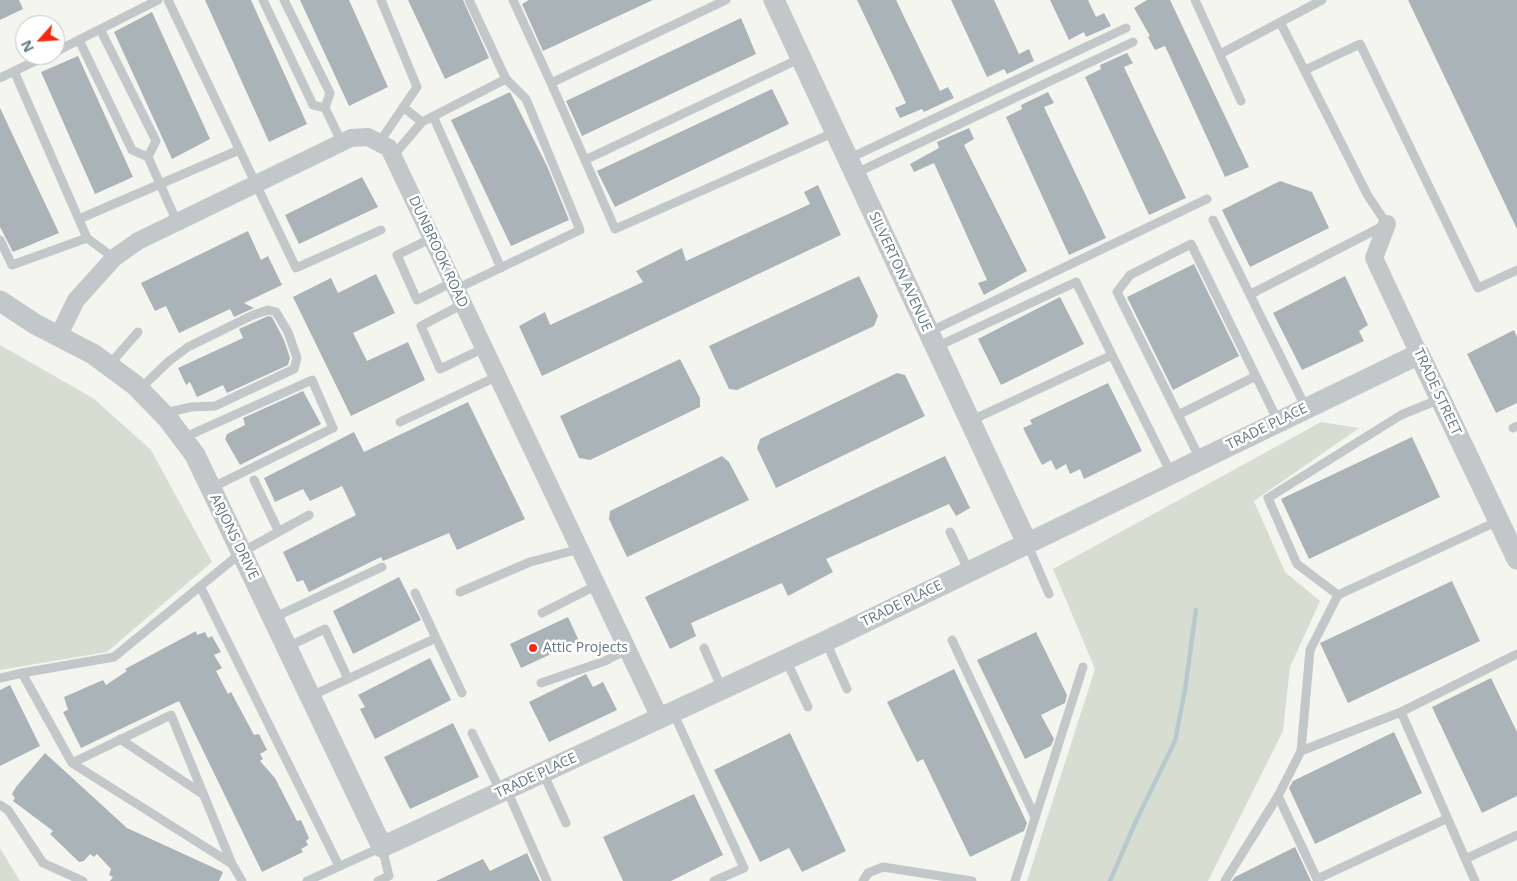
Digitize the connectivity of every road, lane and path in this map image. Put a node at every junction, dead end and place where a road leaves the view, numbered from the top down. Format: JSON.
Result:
{"nodes":[{"id":1,"x":158,"y":0,"type":"edge"},
{"id":2,"x":168,"y":0,"type":"edge"},
{"id":3,"x":263,"y":0,"type":"edge"},
{"id":4,"x":284,"y":0,"type":"edge"},
{"id":5,"x":381,"y":0,"type":"edge"},
{"id":6,"x":469,"y":0,"type":"edge"},
{"id":7,"x":513,"y":0,"type":"edge"},
{"id":8,"x":726,"y":0,"type":"edge"},
{"id":9,"x":1195,"y":0,"type":"edge"},
{"id":10,"x":1322,"y":0,"type":"edge"},
{"id":11,"x":779,"y":2,"type":"edge"},
{"id":12,"x":1280,"y":22,"type":"junction"},
{"id":13,"x":1126,"y":28,"type":"dead end"},
{"id":14,"x":100,"y":30,"type":"junction"},
{"id":15,"x":79,"y":40,"type":"junction"},
{"id":16,"x":1133,"y":42,"type":"dead end"},
{"id":17,"x":65,"y":47,"type":"edge"},
{"id":18,"x":1220,"y":54,"type":"junction"},
{"id":19,"x":801,"y":58,"type":"junction"},
{"id":20,"x":27,"y":65,"type":"edge"},
{"id":21,"x":1305,"y":70,"type":"junction"},
{"id":22,"x":14,"y":71,"type":"junction"},
{"id":23,"x":0,"y":78,"type":"edge"},
{"id":24,"x":506,"y":80,"type":"junction"},
{"id":25,"x":551,"y":83,"type":"junction"},
{"id":26,"x":1241,"y":101,"type":"dead end"},
{"id":27,"x":403,"y":107,"type":"junction"},
{"id":28,"x":325,"y":108,"type":"junction"},
{"id":29,"x":433,"y":116,"type":"junction"},
{"id":30,"x":422,"y":122,"type":"junction"},
{"id":31,"x":835,"y":132,"type":"junction"},
{"id":32,"x":379,"y":142,"type":"junction"},
{"id":33,"x":342,"y":143,"type":"junction"},
{"id":34,"x":239,"y":150,"type":"junction"},
{"id":35,"x":393,"y":156,"type":"junction"},
{"id":36,"x":148,"y":157,"type":"junction"},
{"id":37,"x":585,"y":160,"type":"junction"},
{"id":38,"x":851,"y":166,"type":"junction"},
{"id":39,"x":255,"y":184,"type":"junction"},
{"id":40,"x":160,"y":185,"type":"junction"},
{"id":41,"x":1207,"y":200,"type":"dead end"},
{"id":42,"x":79,"y":218,"type":"junction"},
{"id":43,"x":1213,"y":220,"type":"dead end"},
{"id":44,"x":177,"y":222,"type":"junction"},
{"id":45,"x":1387,"y":224,"type":"junction"},
{"id":46,"x":381,"y":230,"type":"dead end"},
{"id":47,"x":87,"y":238,"type":"junction"},
{"id":48,"x":432,"y":238,"type":"junction"},
{"id":49,"x":0,"y":240,"type":"edge"},
{"id":50,"x":114,"y":258,"type":"junction"},
{"id":51,"x":501,"y":268,"type":"junction"},
{"id":52,"x":1517,"y":270,"type":"edge"},
{"id":53,"x":457,"y":292,"type":"junction"},
{"id":54,"x":1251,"y":294,"type":"junction"},
{"id":55,"x":0,"y":300,"type":"edge"},
{"id":56,"x":138,"y":332,"type":"dead end"},
{"id":57,"x":58,"y":335,"type":"junction"},
{"id":58,"x":932,"y":340,"type":"junction"},
{"id":59,"x":484,"y":348,"type":"junction"},
{"id":60,"x":1419,"y":354,"type":"junction"},
{"id":61,"x":1112,"y":355,"type":"junction"},
{"id":62,"x":109,"y":366,"type":"junction"},
{"id":63,"x":498,"y":376,"type":"junction"},
{"id":64,"x":1256,"y":376,"type":"junction"},
{"id":65,"x":139,"y":389,"type":"junction"},
{"id":66,"x":1440,"y":399,"type":"junction"},
{"id":67,"x":1306,"y":408,"type":"junction"},
{"id":68,"x":163,"y":414,"type":"junction"},
{"id":69,"x":1178,"y":415,"type":"junction"},
{"id":70,"x":970,"y":421,"type":"junction"},
{"id":71,"x":1279,"y":421,"type":"junction"},
{"id":72,"x":400,"y":422,"type":"dead end"},
{"id":73,"x":183,"y":439,"type":"junction"},
{"id":74,"x":1200,"y":459,"type":"junction"},
{"id":75,"x":1171,"y":474,"type":"junction"},
{"id":76,"x":254,"y":480,"type":"dead end"},
{"id":77,"x":211,"y":488,"type":"junction"},
{"id":78,"x":309,"y":515,"type":"dead end"},
{"id":79,"x":1498,"y":520,"type":"junction"},
{"id":80,"x":278,"y":530,"type":"junction"},
{"id":81,"x":950,"y":532,"type":"dead end"},
{"id":82,"x":1027,"y":543,"type":"junction"},
{"id":83,"x":580,"y":549,"type":"junction"},
{"id":84,"x":242,"y":552,"type":"junction"},
{"id":85,"x":1517,"y":559,"type":"edge"},
{"id":86,"x":382,"y":567,"type":"dead end"},
{"id":87,"x":969,"y":570,"type":"junction"},
{"id":88,"x":597,"y":585,"type":"junction"},
{"id":89,"x":200,"y":586,"type":"junction"},
{"id":90,"x":460,"y":592,"type":"dead end"},
{"id":91,"x":415,"y":593,"type":"dead end"},
{"id":92,"x":1049,"y":594,"type":"dead end"},
{"id":93,"x":1338,"y":595,"type":"junction"},
{"id":94,"x":542,"y":612,"type":"dead end"},
{"id":95,"x":273,"y":618,"type":"junction"},
{"id":96,"x":436,"y":638,"type":"junction"},
{"id":97,"x":952,"y":640,"type":"dead end"},
{"id":98,"x":826,"y":642,"type":"junction"},
{"id":99,"x":287,"y":647,"type":"junction"},
{"id":100,"x":704,"y":648,"type":"dead end"},
{"id":101,"x":628,"y":649,"type":"junction"},
{"id":102,"x":1517,"y":654,"type":"edge"},
{"id":103,"x":786,"y":660,"type":"junction"},
{"id":104,"x":1083,"y":666,"type":"dead end"},
{"id":105,"x":22,"y":673,"type":"junction"},
{"id":106,"x":0,"y":678,"type":"edge"},
{"id":107,"x":348,"y":679,"type":"junction"},
{"id":108,"x":541,"y":682,"type":"dead end"},
{"id":109,"x":722,"y":689,"type":"junction"},
{"id":110,"x":847,"y":689,"type":"dead end"},
{"id":111,"x":462,"y":694,"type":"dead end"},
{"id":112,"x":311,"y":696,"type":"junction"},
{"id":113,"x":808,"y":707,"type":"dead end"},
{"id":114,"x":1401,"y":712,"type":"junction"},
{"id":115,"x":666,"y":716,"type":"junction"},
{"id":116,"x":472,"y":733,"type":"dead end"},
{"id":117,"x":120,"y":739,"type":"junction"},
{"id":118,"x":1301,"y":751,"type":"junction"},
{"id":119,"x":72,"y":763,"type":"junction"},
{"id":120,"x":542,"y":773,"type":"junction"},
{"id":121,"x":504,"y":791,"type":"junction"},
{"id":122,"x":204,"y":796,"type":"junction"},
{"id":123,"x":1278,"y":796,"type":"junction"},
{"id":124,"x":0,"y":805,"type":"edge"},
{"id":125,"x":1035,"y":817,"type":"junction"},
{"id":126,"x":1446,"y":819,"type":"junction"},
{"id":127,"x":566,"y":823,"type":"dead end"},
{"id":128,"x":1517,"y":836,"type":"edge"},
{"id":129,"x":382,"y":847,"type":"junction"},
{"id":130,"x":1464,"y":859,"type":"junction"},
{"id":131,"x":232,"y":864,"type":"junction"},
{"id":132,"x":340,"y":866,"type":"junction"},
{"id":133,"x":1318,"y":880,"type":"edge"},
{"id":134,"x":84,"y":881,"type":"edge"},
{"id":135,"x":242,"y":881,"type":"edge"},
{"id":136,"x":307,"y":881,"type":"edge"},
{"id":137,"x":378,"y":881,"type":"edge"},
{"id":138,"x":547,"y":881,"type":"edge"},
{"id":139,"x":714,"y":881,"type":"edge"},
{"id":140,"x":863,"y":881,"type":"edge"},
{"id":141,"x":972,"y":881,"type":"edge"},
{"id":142,"x":1015,"y":881,"type":"edge"},
{"id":143,"x":1225,"y":881,"type":"edge"},
{"id":144,"x":1475,"y":881,"type":"edge"}],
"edges":[{"from":1,"to":14,"type":"lane"},
{"from":2,"to":34,"type":"lane"},
{"from":3,"to":28,"type":"lane"},
{"from":4,"to":28,"type":"lane"},
{"from":5,"to":27,"type":"lane"},
{"from":6,"to":24,"type":"lane"},
{"from":7,"to":25,"type":"lane"},
{"from":8,"to":25,"type":"lane"},
{"from":9,"to":18,"type":"lane"},
{"from":10,"to":12,"type":"lane"},
{"from":11,"to":19,"type":"street","name":"SILVERTON AVENUE"},
{"from":12,"to":18,"type":"lane"},
{"from":12,"to":21,"type":"lane"},
{"from":13,"to":38,"type":"lane"},
{"from":14,"to":15,"type":"lane"},
{"from":14,"to":36,"type":"lane"},
{"from":15,"to":17,"type":"lane"},
{"from":15,"to":36,"type":"lane"},
{"from":16,"to":38,"type":"lane"},
{"from":18,"to":26,"type":"lane"},
{"from":19,"to":31,"type":"street","name":"SILVERTON AVENUE"},
{"from":19,"to":37,"type":"lane"},
{"from":20,"to":22,"type":"lane"},
{"from":21,"to":45,"type":"lane"},
{"from":21,"to":52,"type":"lane"},
{"from":22,"to":23,"type":"lane"},
{"from":22,"to":42,"type":"lane"},
{"from":24,"to":29,"type":"lane"},
{"from":24,"to":51,"type":"lane"},
{"from":25,"to":37,"type":"lane"},
{"from":27,"to":30,"type":"lane"},
{"from":27,"to":32,"type":"lane"},
{"from":28,"to":33,"type":"lane"},
{"from":29,"to":30,"type":"lane"},
{"from":29,"to":51,"type":"lane"},
{"from":30,"to":35,"type":"lane"},
{"from":31,"to":37,"type":"lane"},
{"from":31,"to":38,"type":"street","name":"SILVERTON AVENUE"},
{"from":32,"to":33,"type":"street"},
{"from":32,"to":35,"type":"street","name":"DUNBROOK ROAD"},
{"from":33,"to":39,"type":"street"},
{"from":34,"to":39,"type":"lane"},
{"from":34,"to":40,"type":"lane"},
{"from":35,"to":48,"type":"street","name":"DUNBROOK ROAD"},
{"from":36,"to":40,"type":"lane"},
{"from":38,"to":58,"type":"street","name":"SILVERTON AVENUE"},
{"from":39,"to":44,"type":"street"},
{"from":39,"to":46,"type":"lane"},
{"from":40,"to":42,"type":"lane"},
{"from":40,"to":44,"type":"lane"},
{"from":41,"to":58,"type":"lane"},
{"from":42,"to":47,"type":"lane"},
{"from":43,"to":54,"type":"lane"},
{"from":44,"to":50,"type":"street"},
{"from":45,"to":54,"type":"lane"},
{"from":45,"to":60,"type":"street","name":"TRADE STREET"},
{"from":47,"to":49,"type":"lane"},
{"from":47,"to":50,"type":"lane"},
{"from":48,"to":53,"type":"street","name":"DUNBROOK ROAD"},
{"from":48,"to":53,"type":"lane"},
{"from":50,"to":57,"type":"street"},
{"from":51,"to":53,"type":"lane"},
{"from":53,"to":59,"type":"street","name":"DUNBROOK ROAD"},
{"from":53,"to":59,"type":"lane"},
{"from":54,"to":67,"type":"lane"},
{"from":55,"to":57,"type":"street","name":"ARJONS DRIVE"},
{"from":56,"to":62,"type":"lane"},
{"from":57,"to":62,"type":"street","name":"ARJONS DRIVE"},
{"from":58,"to":61,"type":"lane"},
{"from":58,"to":70,"type":"street","name":"SILVERTON AVENUE"},
{"from":59,"to":63,"type":"street","name":"DUNBROOK ROAD"},
{"from":60,"to":66,"type":"street","name":"TRADE STREET"},
{"from":60,"to":67,"type":"street","name":"TRADE PLACE"},
{"from":61,"to":70,"type":"lane"},
{"from":61,"to":75,"type":"lane"},
{"from":62,"to":65,"type":"street","name":"ARJONS DRIVE"},
{"from":63,"to":72,"type":"lane"},
{"from":63,"to":83,"type":"street","name":"DUNBROOK ROAD"},
{"from":64,"to":69,"type":"lane"},
{"from":64,"to":69,"type":"lane"},
{"from":64,"to":71,"type":"lane"},
{"from":65,"to":68,"type":"street","name":"ARJONS DRIVE"},
{"from":65,"to":68,"type":"lane"},
{"from":66,"to":79,"type":"street","name":"TRADE STREET"},
{"from":66,"to":93,"type":"lane"},
{"from":67,"to":71,"type":"street","name":"TRADE PLACE"},
{"from":68,"to":73,"type":"street","name":"ARJONS DRIVE"},
{"from":69,"to":74,"type":"lane"},
{"from":70,"to":82,"type":"street","name":"SILVERTON AVENUE"},
{"from":71,"to":74,"type":"street","name":"TRADE PLACE"},
{"from":73,"to":77,"type":"street","name":"ARJONS DRIVE"},
{"from":73,"to":77,"type":"lane"},
{"from":74,"to":75,"type":"street","name":"TRADE PLACE"},
{"from":75,"to":82,"type":"street","name":"TRADE PLACE"},
{"from":76,"to":80,"type":"lane"},
{"from":77,"to":84,"type":"street","name":"ARJONS DRIVE"},
{"from":78,"to":80,"type":"lane"},
{"from":79,"to":85,"type":"street","name":"TRADE STREET"},
{"from":79,"to":93,"type":"lane"},
{"from":80,"to":84,"type":"lane"},
{"from":81,"to":87,"type":"lane"},
{"from":82,"to":87,"type":"street","name":"TRADE PLACE"},
{"from":82,"to":92,"type":"lane"},
{"from":83,"to":88,"type":"street","name":"DUNBROOK ROAD"},
{"from":83,"to":90,"type":"lane"},
{"from":84,"to":89,"type":"lane"},
{"from":84,"to":95,"type":"street","name":"ARJONS DRIVE"},
{"from":86,"to":95,"type":"lane"},
{"from":87,"to":98,"type":"street","name":"TRADE PLACE"},
{"from":88,"to":94,"type":"lane"},
{"from":88,"to":101,"type":"street","name":"DUNBROOK ROAD"},
{"from":89,"to":105,"type":"lane"},
{"from":89,"to":132,"type":"lane"},
{"from":91,"to":96,"type":"lane"},
{"from":93,"to":118,"type":"lane"},
{"from":95,"to":99,"type":"street","name":"ARJONS DRIVE"},
{"from":96,"to":107,"type":"lane"},
{"from":96,"to":111,"type":"lane"},
{"from":97,"to":125,"type":"lane"},
{"from":98,"to":103,"type":"street","name":"TRADE PLACE"},
{"from":98,"to":110,"type":"lane"},
{"from":99,"to":107,"type":"lane"},
{"from":99,"to":112,"type":"street","name":"ARJONS DRIVE"},
{"from":100,"to":109,"type":"lane"},
{"from":101,"to":108,"type":"lane"},
{"from":101,"to":115,"type":"street","name":"DUNBROOK ROAD"},
{"from":102,"to":114,"type":"lane"},
{"from":103,"to":109,"type":"street","name":"TRADE PLACE"},
{"from":103,"to":113,"type":"lane"},
{"from":104,"to":125,"type":"lane"},
{"from":105,"to":106,"type":"lane"},
{"from":105,"to":119,"type":"lane"},
{"from":107,"to":112,"type":"lane"},
{"from":109,"to":115,"type":"street","name":"TRADE PLACE"},
{"from":112,"to":129,"type":"street","name":"ARJONS DRIVE"},
{"from":114,"to":118,"type":"lane"},
{"from":114,"to":126,"type":"lane"},
{"from":115,"to":120,"type":"street","name":"TRADE PLACE"},
{"from":115,"to":139,"type":"lane"},
{"from":116,"to":121,"type":"lane"},
{"from":117,"to":119,"type":"lane"},
{"from":117,"to":122,"type":"lane"},
{"from":117,"to":122,"type":"lane"},
{"from":118,"to":123,"type":"lane"},
{"from":119,"to":131,"type":"lane"},
{"from":120,"to":121,"type":"street","name":"TRADE PLACE"},
{"from":120,"to":127,"type":"lane"},
{"from":121,"to":129,"type":"street","name":"TRADE PLACE"},
{"from":121,"to":138,"type":"lane"},
{"from":122,"to":131,"type":"lane"},
{"from":123,"to":133,"type":"lane"},
{"from":123,"to":143,"type":"lane"},
{"from":124,"to":134,"type":"lane"},
{"from":125,"to":142,"type":"lane"},
{"from":126,"to":130,"type":"lane"},
{"from":126,"to":133,"type":"lane"},
{"from":128,"to":130,"type":"lane"},
{"from":129,"to":132,"type":"lane"},
{"from":129,"to":137,"type":"lane"},
{"from":130,"to":144,"type":"lane"},
{"from":131,"to":135,"type":"lane"},
{"from":132,"to":136,"type":"lane"},
{"from":140,"to":141,"type":"lane"}]}
